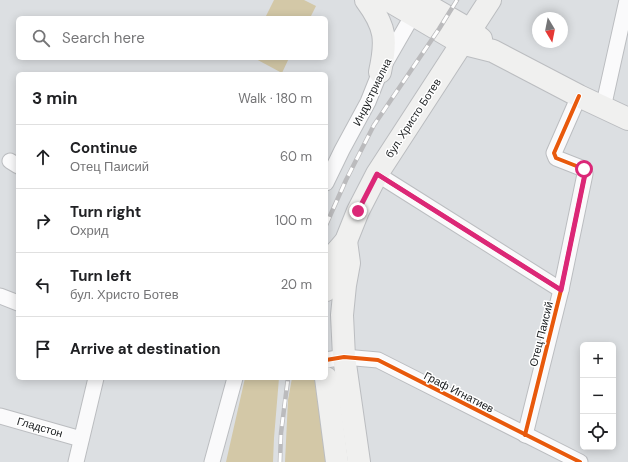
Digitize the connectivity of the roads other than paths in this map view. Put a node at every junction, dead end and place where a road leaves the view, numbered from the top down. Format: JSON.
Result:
{"nodes":[{"id":1,"x":366,"y":0,"type":"edge"},
{"id":2,"x":388,"y":0,"type":"edge"},
{"id":3,"x":490,"y":0,"type":"edge"},
{"id":4,"x":627,"y":0,"type":"edge"},
{"id":5,"x":418,"y":4,"type":"edge"},
{"id":6,"x":466,"y":36,"type":"junction"},
{"id":7,"x":380,"y":72,"type":"junction"},
{"id":8,"x":579,"y":96,"type":"junction"},
{"id":9,"x":603,"y":108,"type":"junction"},
{"id":10,"x":628,"y":119,"type":"edge"},
{"id":11,"x":377,"y":174,"type":"junction"},
{"id":12,"x":328,"y":179,"type":"edge"},
{"id":13,"x":346,"y":241,"type":"junction"},
{"id":14,"x":328,"y":280,"type":"edge"},
{"id":15,"x":561,"y":290,"type":"junction"},
{"id":16,"x":0,"y":296,"type":"edge"},
{"id":17,"x":16,"y":302,"type":"edge"},
{"id":18,"x":335,"y":358,"type":"edge"},
{"id":19,"x":96,"y":380,"type":"edge"},
{"id":20,"x":234,"y":380,"type":"edge"},
{"id":21,"x":326,"y":380,"type":"edge"},
{"id":22,"x":0,"y":416,"type":"edge"},
{"id":23,"x":525,"y":435,"type":"junction"},
{"id":24,"x":81,"y":439,"type":"junction"},
{"id":25,"x":76,"y":462,"type":"edge"},
{"id":26,"x":212,"y":462,"type":"edge"},
{"id":27,"x":337,"y":462,"type":"edge"},
{"id":28,"x":359,"y":462,"type":"edge"},
{"id":29,"x":580,"y":462,"type":"edge"}],
"edges":[{"from":1,"to":7,"type":"main road"},
{"from":2,"to":5,"type":"main road"},
{"from":3,"to":6,"type":"main road","name":"бул. Христо Ботев"},
{"from":4,"to":9,"type":"street"},
{"from":5,"to":6,"type":"main road"},
{"from":5,"to":7,"type":"street","name":"Индустриална"},
{"from":6,"to":8,"type":"main road"},
{"from":6,"to":11,"type":"main road","name":"бул. Христо Ботев"},
{"from":7,"to":12,"type":"street","name":"Индустриална"},
{"from":8,"to":9,"type":"main road"},
{"from":8,"to":15,"type":"street","name":"Отец Паисий"},
{"from":9,"to":10,"type":"main road"},
{"from":11,"to":13,"type":"main road","name":"бул. Христо Ботев"},
{"from":11,"to":15,"type":"street"},
{"from":13,"to":14,"type":"main road","name":"бул. Христо Ботев"},
{"from":13,"to":18,"type":"main road","name":"бул. Христо Ботев"},
{"from":15,"to":23,"type":"street","name":"Отец Паисий"},
{"from":16,"to":17,"type":"street"},
{"from":18,"to":23,"type":"street","name":"Граф Игнатиев"},
{"from":18,"to":28,"type":"main road","name":"бул. Христо Ботев"},
{"from":19,"to":24,"type":"street"},
{"from":20,"to":26,"type":"street"},
{"from":21,"to":27,"type":"main road"},
{"from":22,"to":24,"type":"street","name":"Гладстон"},
{"from":23,"to":29,"type":"street","name":"Граф Игнатиев"},
{"from":24,"to":25,"type":"street"}]}
